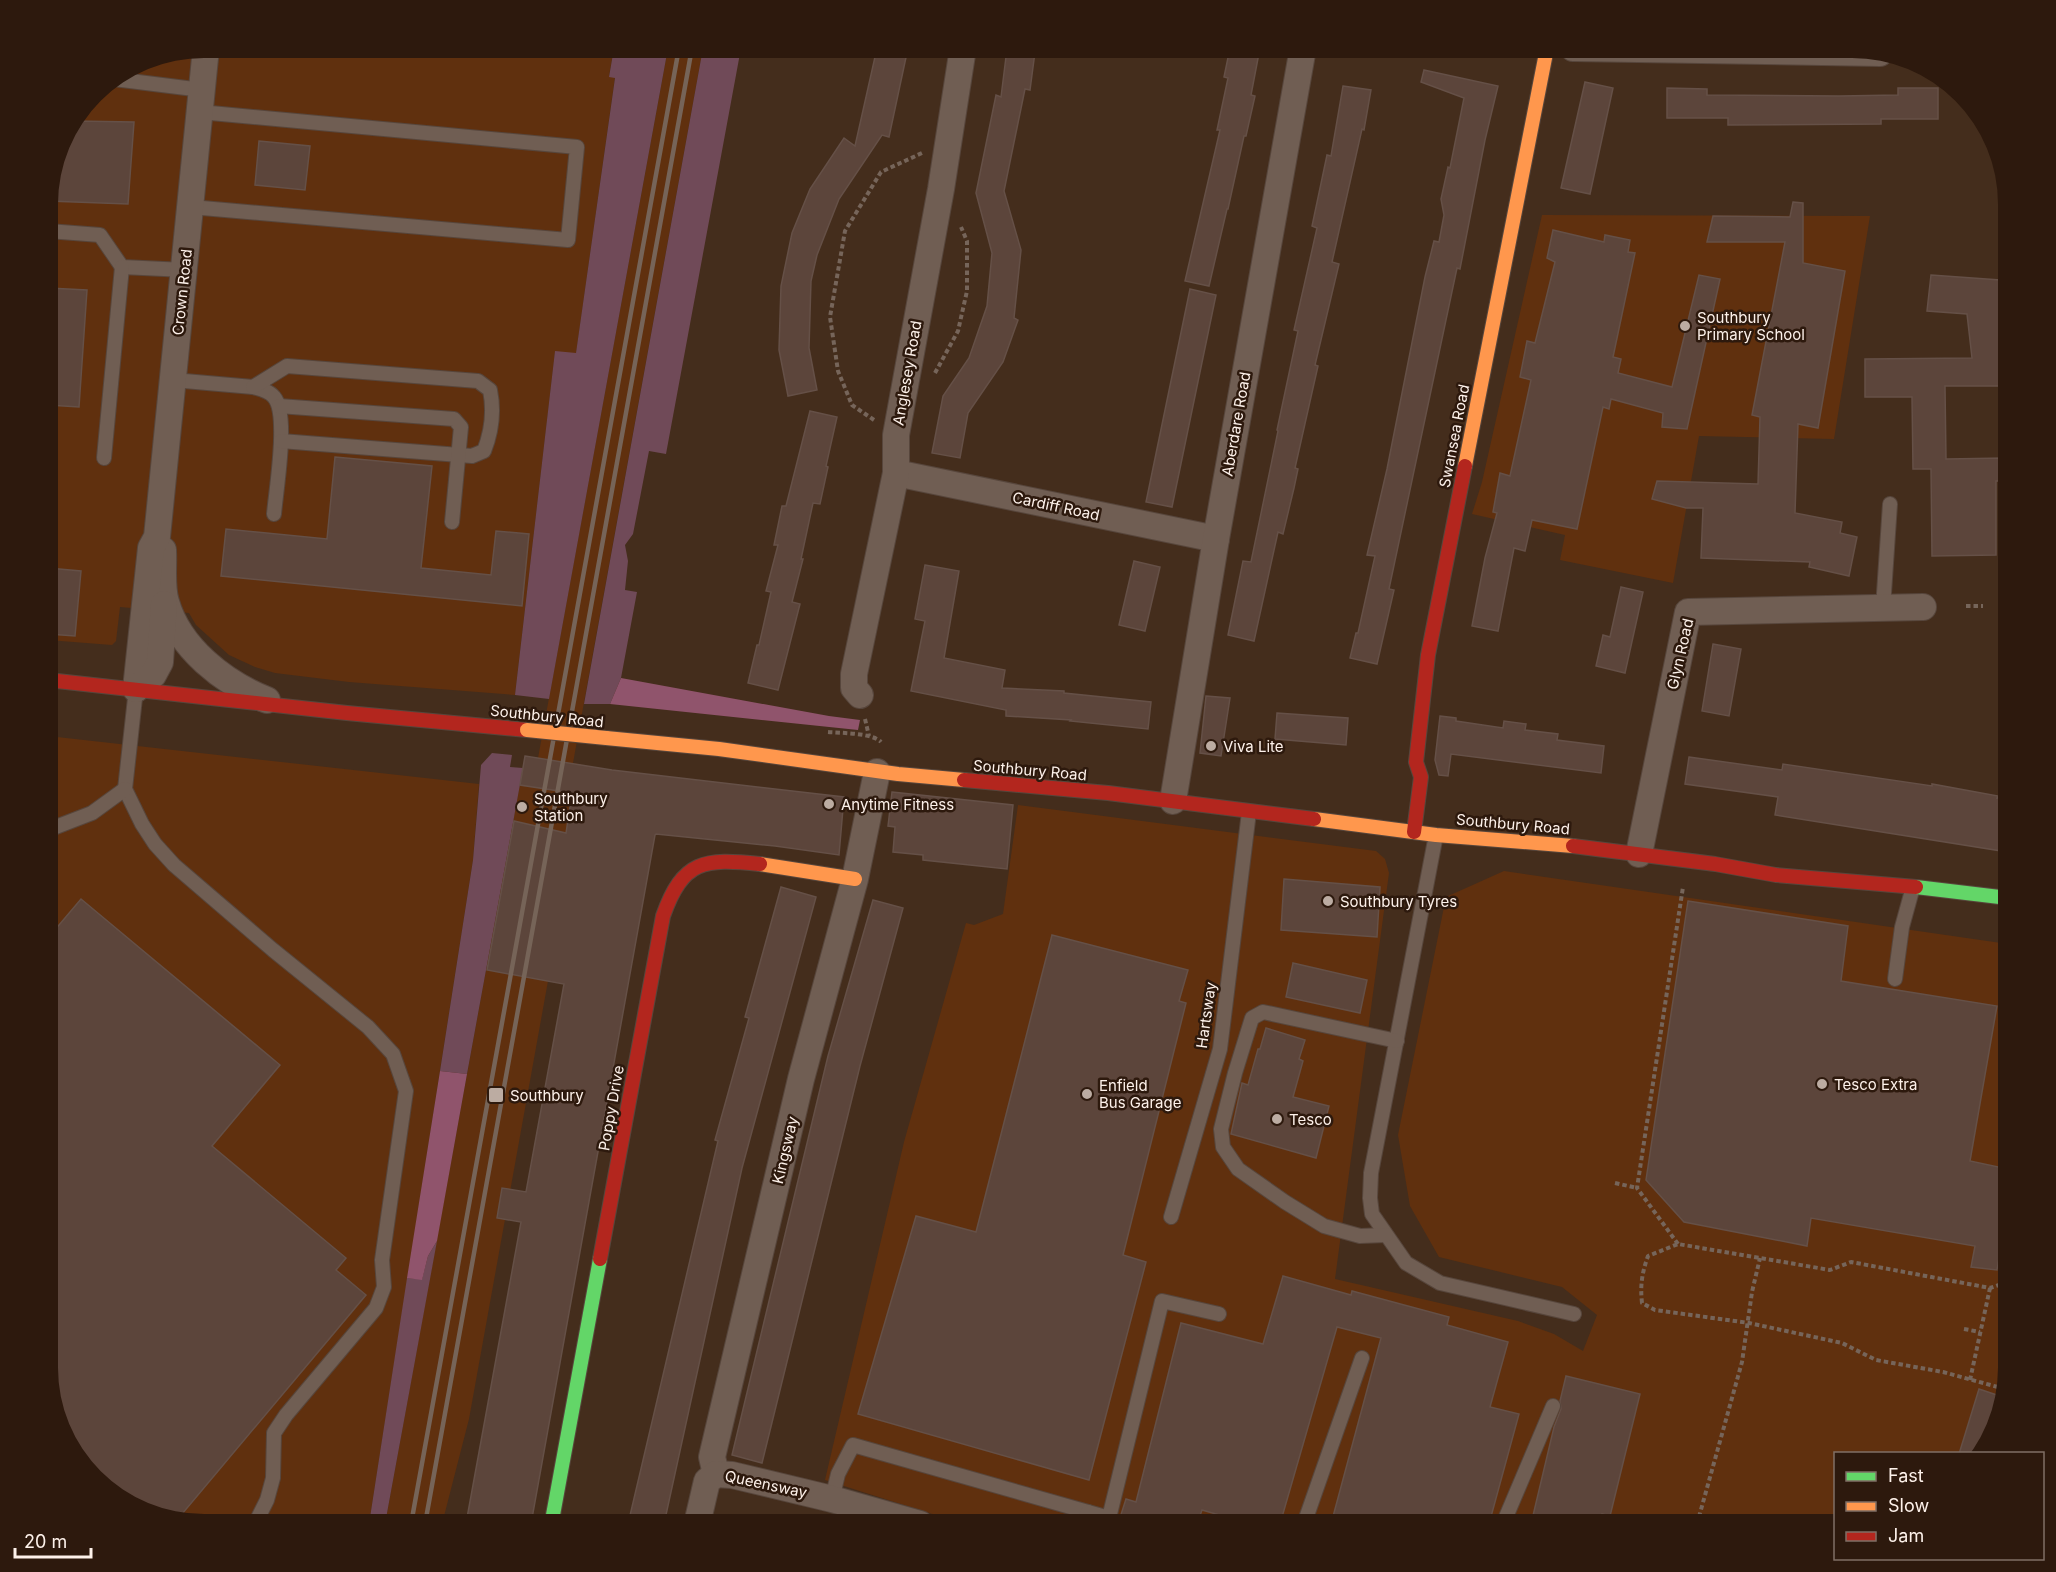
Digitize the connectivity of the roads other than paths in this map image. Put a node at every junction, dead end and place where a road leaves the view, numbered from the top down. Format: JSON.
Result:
{"nodes":[{"id":1,"x":1301,"y":58,"type":"edge"},
{"id":2,"x":1545,"y":58,"type":"edge"},
{"id":3,"x":205,"y":59,"type":"edge"},
{"id":4,"x":962,"y":59,"type":"edge"},
{"id":5,"x":127,"y":81,"type":"edge"},
{"id":6,"x":201,"y":101,"type":"junction"},
{"id":7,"x":191,"y":207,"type":"junction"},
{"id":8,"x":59,"y":232,"type":"edge"},
{"id":9,"x":122,"y":267,"type":"junction"},
{"id":10,"x":184,"y":270,"type":"junction"},
{"id":11,"x":173,"y":380,"type":"junction"},
{"id":12,"x":254,"y":387,"type":"junction"},
{"id":13,"x":279,"y":406,"type":"junction"},
{"id":14,"x":281,"y":441,"type":"junction"},
{"id":15,"x":458,"y":455,"type":"junction"},
{"id":16,"x":104,"y":458,"type":"dead end"},
{"id":17,"x":896,"y":473,"type":"junction"},
{"id":18,"x":1890,"y":504,"type":"dead end"},
{"id":19,"x":274,"y":514,"type":"dead end"},
{"id":20,"x":452,"y":522,"type":"dead end"},
{"id":21,"x":157,"y":537,"type":"junction"},
{"id":22,"x":1216,"y":539,"type":"junction"},
{"id":23,"x":165,"y":600,"type":"junction"},
{"id":24,"x":1923,"y":607,"type":"dead end"},
{"id":25,"x":1883,"y":608,"type":"junction"},
{"id":26,"x":59,"y":681,"type":"edge"},
{"id":27,"x":136,"y":689,"type":"junction"},
{"id":28,"x":860,"y":695,"type":"dead end"},
{"id":29,"x":279,"y":705,"type":"junction"},
{"id":30,"x":877,"y":772,"type":"junction"},
{"id":31,"x":125,"y":789,"type":"junction"},
{"id":32,"x":1173,"y":801,"type":"junction"},
{"id":33,"x":1249,"y":812,"type":"junction"},
{"id":34,"x":59,"y":826,"type":"edge"},
{"id":35,"x":1414,"y":832,"type":"junction"},
{"id":36,"x":1436,"y":835,"type":"junction"},
{"id":37,"x":1639,"y":854,"type":"junction"},
{"id":38,"x":855,"y":879,"type":"junction"},
{"id":39,"x":1913,"y":887,"type":"junction"},
{"id":40,"x":1998,"y":897,"type":"edge"},
{"id":41,"x":1895,"y":979,"type":"dead end"},
{"id":42,"x":1396,"y":1041,"type":"junction"},
{"id":43,"x":1171,"y":1217,"type":"dead end"},
{"id":44,"x":1386,"y":1235,"type":"junction"},
{"id":45,"x":1219,"y":1314,"type":"dead end"},
{"id":46,"x":1574,"y":1314,"type":"dead end"},
{"id":47,"x":1362,"y":1358,"type":"dead end"},
{"id":48,"x":1553,"y":1406,"type":"dead end"},
{"id":49,"x":716,"y":1474,"type":"junction"},
{"id":50,"x":832,"y":1499,"type":"junction"},
{"id":51,"x":260,"y":1514,"type":"edge"},
{"id":52,"x":556,"y":1514,"type":"edge"},
{"id":53,"x":699,"y":1514,"type":"edge"},
{"id":54,"x":885,"y":1514,"type":"edge"},
{"id":55,"x":1073,"y":1514,"type":"edge"},
{"id":56,"x":1110,"y":1514,"type":"edge"},
{"id":57,"x":1307,"y":1514,"type":"edge"},
{"id":58,"x":1507,"y":1514,"type":"edge"}],
"edges":[{"from":1,"to":22,"type":"street","name":"Aberdare Road"},
{"from":2,"to":35,"type":"main road","name":"Swansea Road"},
{"from":3,"to":6,"type":"street","name":"Crown Road"},
{"from":4,"to":17,"type":"street","name":"Anglesey Road"},
{"from":5,"to":6,"type":"lane"},
{"from":6,"to":7,"type":"street","name":"Crown Road"},
{"from":6,"to":7,"type":"lane"},
{"from":7,"to":10,"type":"street","name":"Crown Road"},
{"from":8,"to":9,"type":"lane"},
{"from":9,"to":10,"type":"lane"},
{"from":9,"to":16,"type":"lane"},
{"from":10,"to":11,"type":"street","name":"Crown Road"},
{"from":11,"to":12,"type":"lane"},
{"from":11,"to":21,"type":"street","name":"Crown Road"},
{"from":12,"to":13,"type":"lane"},
{"from":12,"to":15,"type":"lane"},
{"from":13,"to":14,"type":"lane"},
{"from":13,"to":15,"type":"lane"},
{"from":14,"to":15,"type":"lane"},
{"from":14,"to":19,"type":"lane"},
{"from":15,"to":20,"type":"lane"},
{"from":17,"to":22,"type":"street","name":"Cardiff Road"},
{"from":17,"to":28,"type":"street","name":"Anglesey Road"},
{"from":18,"to":25,"type":"lane"},
{"from":21,"to":23,"type":"street","name":"Crown Road"},
{"from":21,"to":27,"type":"street","name":"Crown Road"},
{"from":22,"to":32,"type":"street","name":"Aberdare Road"},
{"from":23,"to":27,"type":"street","name":"Crown Road"},
{"from":23,"to":29,"type":"street","name":"Crown Road"},
{"from":24,"to":25,"type":"street","name":"Glyn Road"},
{"from":25,"to":37,"type":"street","name":"Glyn Road"},
{"from":26,"to":27,"type":"main road","name":"Southbury Road"},
{"from":27,"to":29,"type":"main road","name":"Southbury Road"},
{"from":27,"to":31,"type":"lane"},
{"from":29,"to":30,"type":"main road","name":"Southbury Road","bridge":true},
{"from":30,"to":32,"type":"main road","name":"Southbury Road"},
{"from":30,"to":38,"type":"street","name":"Kingsway"},
{"from":31,"to":34,"type":"lane"},
{"from":31,"to":51,"type":"lane"},
{"from":32,"to":33,"type":"main road","name":"Southbury Road"},
{"from":33,"to":35,"type":"main road","name":"Southbury Road"},
{"from":33,"to":43,"type":"lane","name":"Hartsway"},
{"from":35,"to":36,"type":"main road","name":"Southbury Road"},
{"from":36,"to":37,"type":"main road","name":"Southbury Road"},
{"from":36,"to":42,"type":"lane"},
{"from":37,"to":39,"type":"main road","name":"Southbury Road"},
{"from":38,"to":49,"type":"street","name":"Kingsway"},
{"from":38,"to":52,"type":"main road","name":"Poppy Drive"},
{"from":39,"to":40,"type":"main road","name":"Southbury Road"},
{"from":39,"to":41,"type":"lane"},
{"from":42,"to":44,"type":"lane"},
{"from":42,"to":44,"type":"lane"},
{"from":44,"to":46,"type":"lane"},
{"from":45,"to":56,"type":"lane"},
{"from":47,"to":57,"type":"lane"},
{"from":48,"to":58,"type":"lane"},
{"from":49,"to":50,"type":"street","name":"Queensway"},
{"from":49,"to":53,"type":"street"},
{"from":50,"to":54,"type":"street","name":"Queensway"},
{"from":50,"to":55,"type":"lane"}]}
